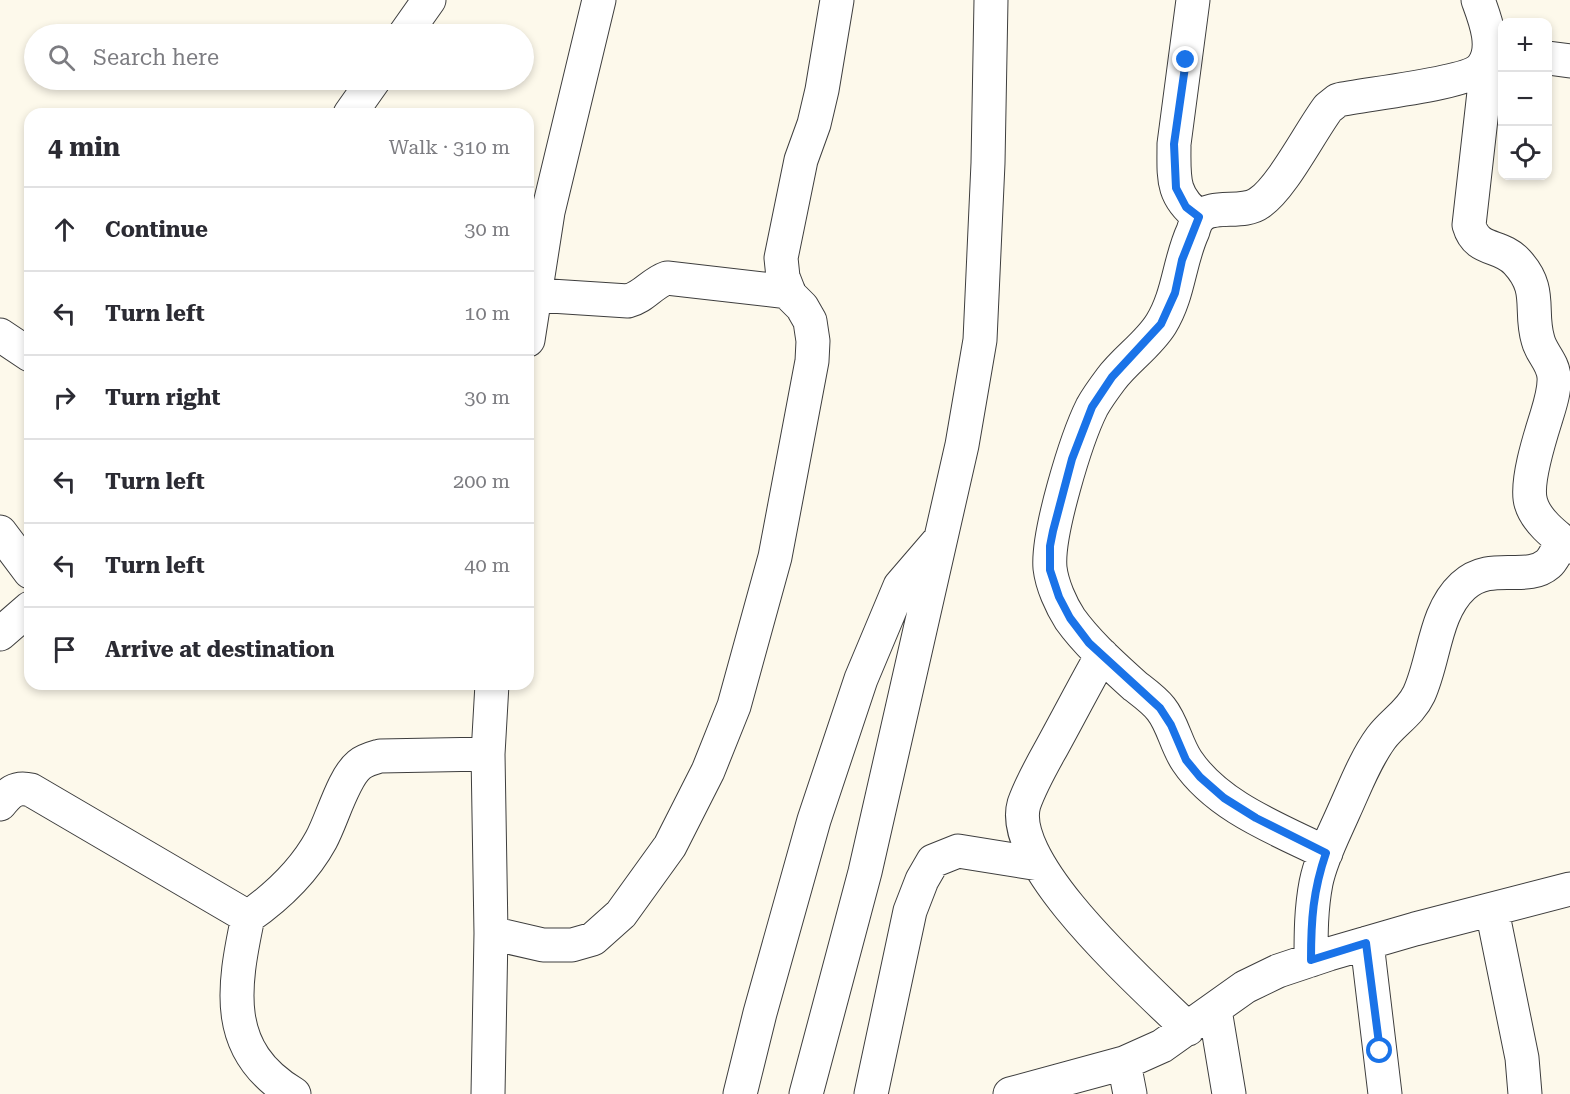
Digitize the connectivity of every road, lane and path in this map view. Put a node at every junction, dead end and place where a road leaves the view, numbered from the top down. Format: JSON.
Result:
{"nodes":[{"id":1,"x":429,"y":0,"type":"edge"},
{"id":2,"x":837,"y":0,"type":"edge"},
{"id":3,"x":991,"y":0,"type":"edge"},
{"id":4,"x":1193,"y":0,"type":"edge"},
{"id":5,"x":1478,"y":0,"type":"edge"},
{"id":6,"x":592,"y":2,"type":"edge"},
{"id":7,"x":412,"y":24,"type":"edge"},
{"id":8,"x":1491,"y":57,"type":"edge"},
{"id":9,"x":1552,"y":59,"type":"edge"},
{"id":10,"x":1570,"y":61,"type":"edge"},
{"id":11,"x":367,"y":90,"type":"edge"},
{"id":12,"x":354,"y":108,"type":"edge"},
{"id":13,"x":1199,"y":217,"type":"junction"},
{"id":14,"x":789,"y":292,"type":"junction"},
{"id":15,"x":535,"y":295,"type":"junction"},
{"id":16,"x":534,"y":301,"type":"edge"},
{"id":17,"x":0,"y":335,"type":"edge"},
{"id":18,"x":24,"y":351,"type":"edge"},
{"id":19,"x":0,"y":532,"type":"edge"},
{"id":20,"x":940,"y":540,"type":"junction"},
{"id":21,"x":1566,"y":544,"type":"edge"},
{"id":22,"x":24,"y":564,"type":"edge"},
{"id":23,"x":24,"y":613,"type":"edge"},
{"id":24,"x":0,"y":634,"type":"edge"},
{"id":25,"x":1102,"y":655,"type":"junction"},
{"id":26,"x":492,"y":690,"type":"edge"},
{"id":27,"x":488,"y":754,"type":"junction"},
{"id":28,"x":0,"y":804,"type":"edge"},
{"id":29,"x":1326,"y":853,"type":"junction"},
{"id":30,"x":1039,"y":864,"type":"junction"},
{"id":31,"x":1570,"y":889,"type":"edge"},
{"id":32,"x":1492,"y":910,"type":"junction"},
{"id":33,"x":248,"y":917,"type":"junction"},
{"id":34,"x":491,"y":933,"type":"junction"},
{"id":35,"x":1366,"y":943,"type":"junction"},
{"id":36,"x":1311,"y":960,"type":"junction"},
{"id":37,"x":1215,"y":1010,"type":"junction"},
{"id":38,"x":1188,"y":1029,"type":"junction"},
{"id":39,"x":1127,"y":1078,"type":"edge"},
{"id":40,"x":294,"y":1094,"type":"edge"},
{"id":41,"x":488,"y":1094,"type":"edge"},
{"id":42,"x":740,"y":1094,"type":"edge"},
{"id":43,"x":806,"y":1094,"type":"edge"},
{"id":44,"x":871,"y":1094,"type":"edge"},
{"id":45,"x":1010,"y":1094,"type":"edge"},
{"id":46,"x":1229,"y":1094,"type":"edge"},
{"id":47,"x":1385,"y":1094,"type":"edge"},
{"id":48,"x":1525,"y":1094,"type":"edge"}],
"edges":[{"from":1,"to":7,"type":"street"},
{"from":2,"to":14,"type":"street"},
{"from":3,"to":20,"type":"street"},
{"from":4,"to":13,"type":"street"},
{"from":5,"to":8,"type":"street"},
{"from":6,"to":15,"type":"street"},
{"from":8,"to":13,"type":"street"},
{"from":8,"to":21,"type":"street"},
{"from":9,"to":10,"type":"street"},
{"from":11,"to":12,"type":"street"},
{"from":13,"to":25,"type":"street"},
{"from":14,"to":15,"type":"street"},
{"from":14,"to":34,"type":"street"},
{"from":15,"to":16,"type":"street"},
{"from":17,"to":18,"type":"street"},
{"from":19,"to":22,"type":"street"},
{"from":20,"to":42,"type":"street"},
{"from":20,"to":43,"type":"street"},
{"from":21,"to":29,"type":"street"},
{"from":23,"to":24,"type":"street"},
{"from":25,"to":29,"type":"street"},
{"from":25,"to":30,"type":"street"},
{"from":26,"to":27,"type":"street"},
{"from":27,"to":33,"type":"street"},
{"from":27,"to":34,"type":"street"},
{"from":28,"to":33,"type":"street"},
{"from":29,"to":36,"type":"street"},
{"from":30,"to":38,"type":"street"},
{"from":30,"to":44,"type":"street"},
{"from":31,"to":32,"type":"street"},
{"from":32,"to":35,"type":"street"},
{"from":32,"to":48,"type":"street"},
{"from":33,"to":40,"type":"street"},
{"from":34,"to":41,"type":"street"},
{"from":35,"to":36,"type":"street"},
{"from":35,"to":47,"type":"street"},
{"from":36,"to":37,"type":"street"},
{"from":37,"to":38,"type":"street"},
{"from":37,"to":46,"type":"street"},
{"from":38,"to":39,"type":"street"},
{"from":39,"to":45,"type":"street"}]}
